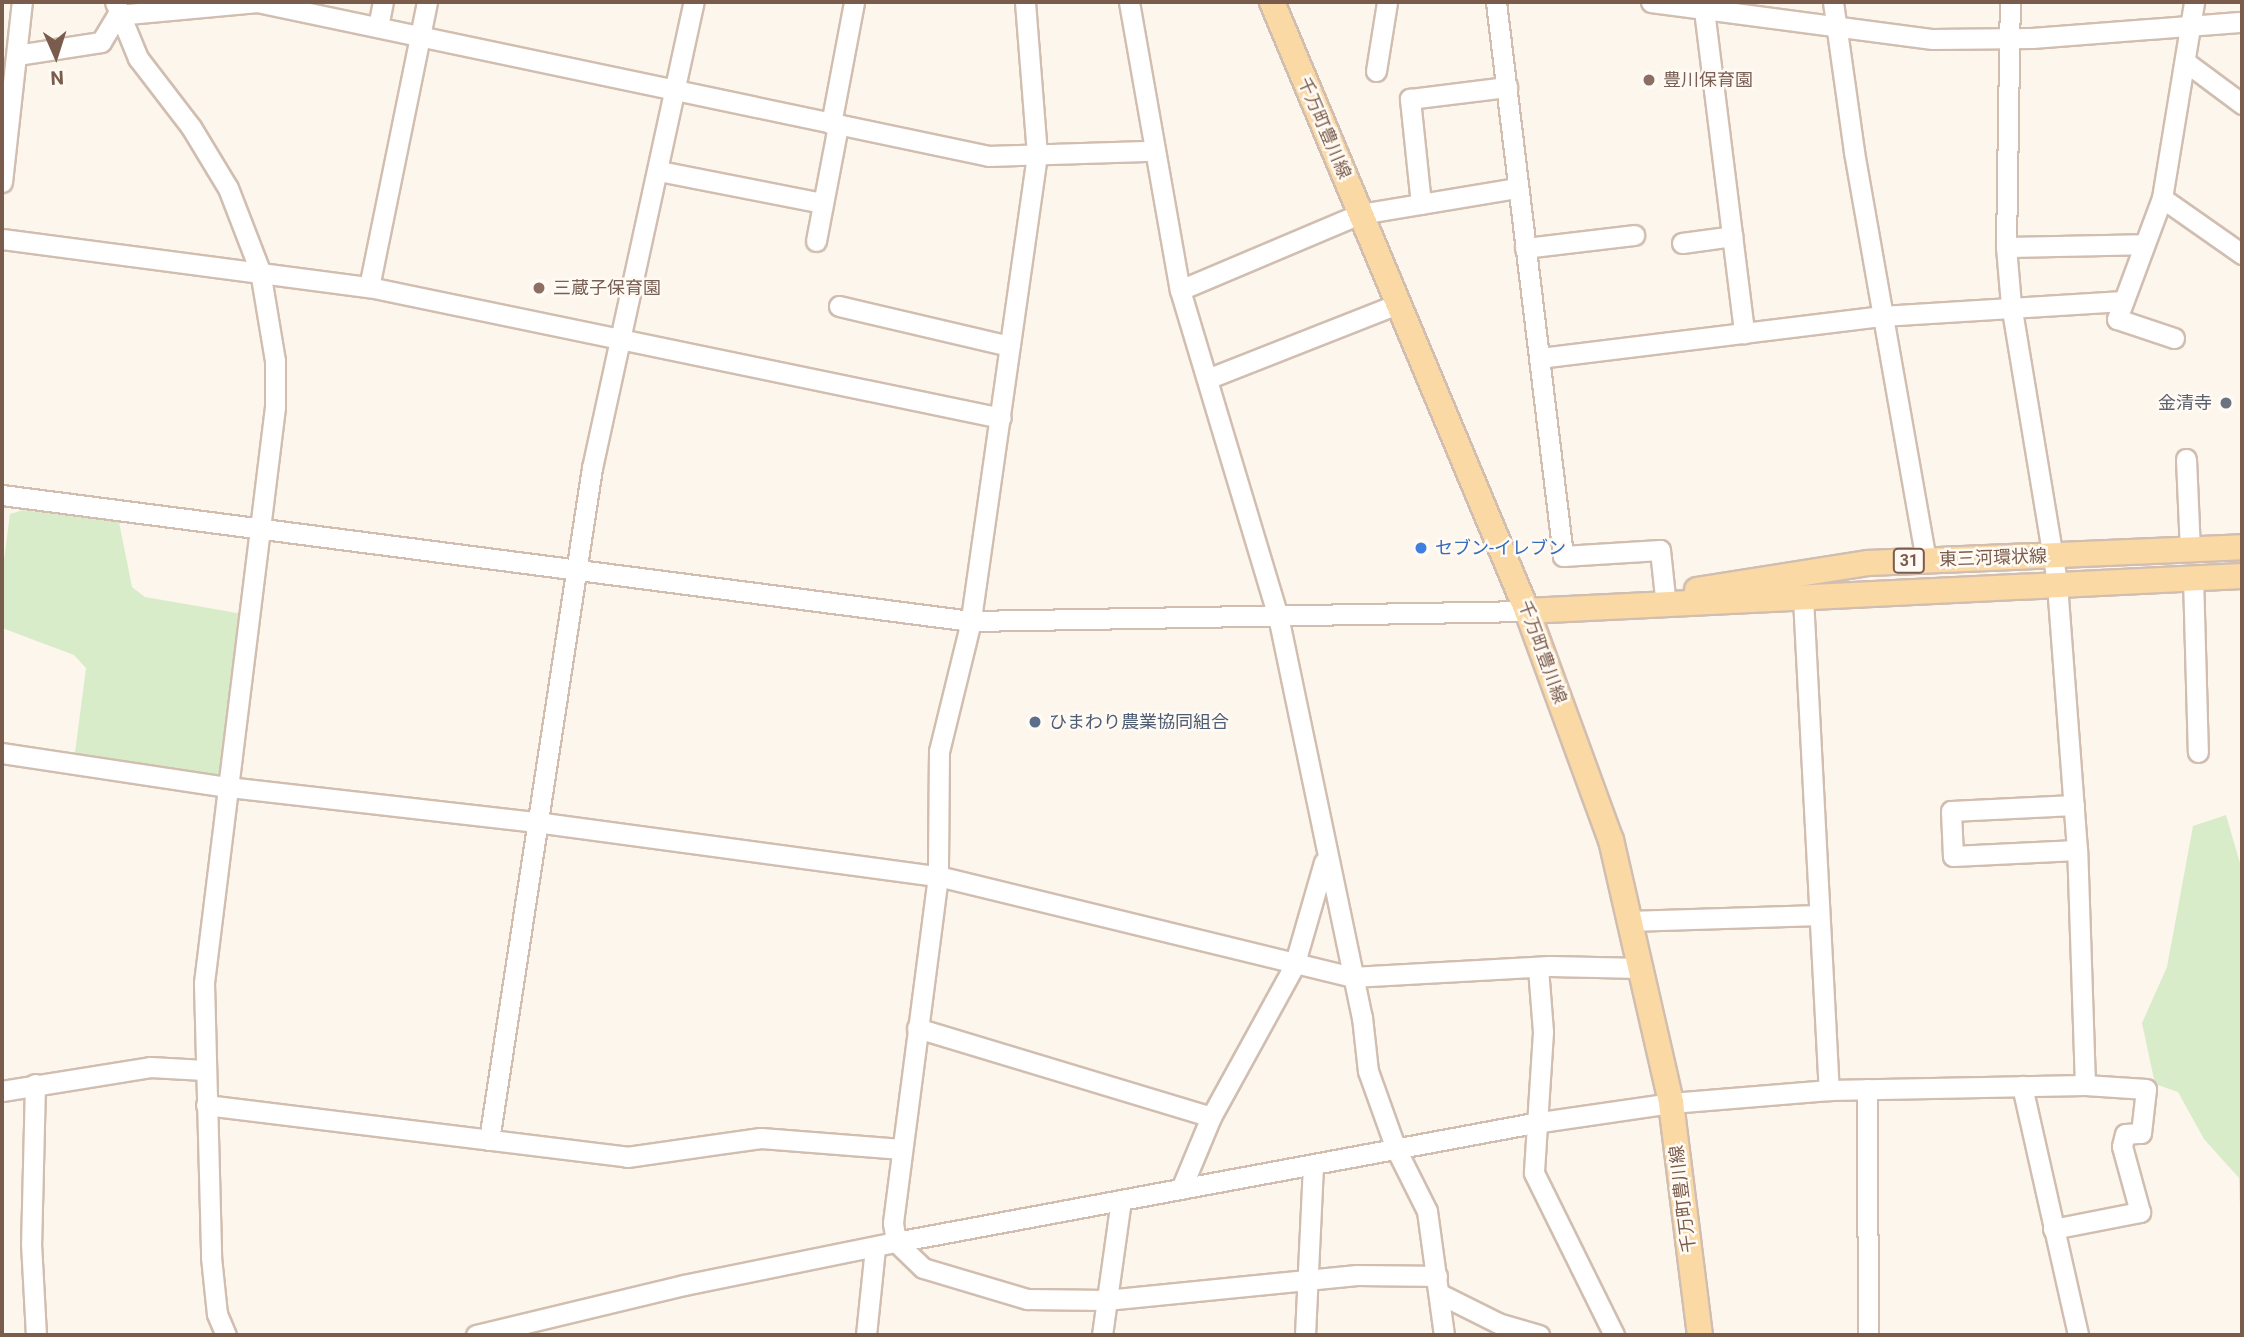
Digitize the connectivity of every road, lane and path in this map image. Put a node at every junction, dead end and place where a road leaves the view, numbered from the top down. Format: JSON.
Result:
{"nodes":[{"id":1,"x":22,"y":2,"type":"edge"},
{"id":2,"x":383,"y":2,"type":"edge"},
{"id":3,"x":428,"y":2,"type":"edge"},
{"id":4,"x":694,"y":2,"type":"edge"},
{"id":5,"x":854,"y":2,"type":"edge"},
{"id":6,"x":1025,"y":2,"type":"edge"},
{"id":7,"x":1129,"y":2,"type":"edge"},
{"id":8,"x":1272,"y":2,"type":"edge"},
{"id":9,"x":1387,"y":2,"type":"edge"},
{"id":10,"x":1496,"y":2,"type":"edge"},
{"id":11,"x":1651,"y":2,"type":"edge"},
{"id":12,"x":1833,"y":2,"type":"edge"},
{"id":13,"x":2010,"y":2,"type":"edge"},
{"id":14,"x":2194,"y":2,"type":"edge"},
{"id":15,"x":1703,"y":6,"type":"edge"},
{"id":16,"x":116,"y":9,"type":"edge"},
{"id":17,"x":2242,"y":22,"type":"edge"},
{"id":18,"x":2193,"y":26,"type":"junction"},
{"id":19,"x":378,"y":27,"type":"junction"},
{"id":20,"x":1835,"y":28,"type":"junction"},
{"id":21,"x":420,"y":36,"type":"junction"},
{"id":22,"x":2009,"y":38,"type":"junction"},
{"id":23,"x":17,"y":55,"type":"junction"},
{"id":24,"x":2187,"y":63,"type":"junction"},
{"id":25,"x":1376,"y":71,"type":"dead end"},
{"id":26,"x":1507,"y":87,"type":"junction"},
{"id":27,"x":675,"y":92,"type":"junction"},
{"id":28,"x":2242,"y":104,"type":"edge"},
{"id":29,"x":835,"y":125,"type":"junction"},
{"id":30,"x":1152,"y":152,"type":"junction"},
{"id":31,"x":1037,"y":155,"type":"junction"},
{"id":32,"x":659,"y":171,"type":"junction"},
{"id":33,"x":2,"y":183,"type":"edge"},
{"id":34,"x":1517,"y":188,"type":"junction"},
{"id":35,"x":2162,"y":198,"type":"junction"},
{"id":36,"x":822,"y":204,"type":"junction"},
{"id":37,"x":1422,"y":204,"type":"junction"},
{"id":38,"x":1360,"y":214,"type":"junction"},
{"id":39,"x":1634,"y":235,"type":"dead end"},
{"id":40,"x":1733,"y":236,"type":"junction"},
{"id":41,"x":2,"y":239,"type":"edge"},
{"id":42,"x":816,"y":241,"type":"dead end"},
{"id":43,"x":1682,"y":243,"type":"dead end"},
{"id":44,"x":2144,"y":244,"type":"junction"},
{"id":45,"x":1525,"y":247,"type":"junction"},
{"id":46,"x":2006,"y":247,"type":"junction"},
{"id":47,"x":2242,"y":254,"type":"edge"},
{"id":48,"x":260,"y":271,"type":"junction"},
{"id":49,"x":369,"y":288,"type":"junction"},
{"id":50,"x":1180,"y":290,"type":"junction"},
{"id":51,"x":2122,"y":301,"type":"junction"},
{"id":52,"x":1397,"y":304,"type":"junction"},
{"id":53,"x":2011,"y":305,"type":"junction"},
{"id":54,"x":838,"y":306,"type":"dead end"},
{"id":55,"x":1883,"y":316,"type":"junction"},
{"id":56,"x":1744,"y":333,"type":"junction"},
{"id":57,"x":2174,"y":338,"type":"dead end"},
{"id":58,"x":622,"y":339,"type":"junction"},
{"id":59,"x":1009,"y":346,"type":"junction"},
{"id":60,"x":1540,"y":358,"type":"junction"},
{"id":61,"x":1207,"y":379,"type":"junction"},
{"id":62,"x":1001,"y":418,"type":"junction"},
{"id":63,"x":2186,"y":459,"type":"dead end"},
{"id":64,"x":2,"y":495,"type":"edge"},
{"id":65,"x":258,"y":529,"type":"junction"},
{"id":66,"x":2242,"y":547,"type":"edge"},
{"id":67,"x":2190,"y":549,"type":"junction"},
{"id":68,"x":2053,"y":555,"type":"junction"},
{"id":69,"x":1926,"y":561,"type":"junction"},
{"id":70,"x":573,"y":570,"type":"junction"},
{"id":71,"x":2242,"y":576,"type":"edge"},
{"id":72,"x":2193,"y":577,"type":"junction"},
{"id":73,"x":2057,"y":582,"type":"junction"},
{"id":74,"x":1664,"y":597,"type":"junction"},
{"id":75,"x":1803,"y":598,"type":"junction"},
{"id":76,"x":1579,"y":609,"type":"junction"},
{"id":77,"x":1527,"y":611,"type":"junction"},
{"id":78,"x":1278,"y":616,"type":"junction"},
{"id":79,"x":971,"y":621,"type":"junction"},
{"id":80,"x":2198,"y":752,"type":"dead end"},
{"id":81,"x":2,"y":753,"type":"edge"},
{"id":82,"x":228,"y":787,"type":"junction"},
{"id":83,"x":2074,"y":804,"type":"junction"},
{"id":84,"x":536,"y":822,"type":"junction"},
{"id":85,"x":2077,"y":850,"type":"junction"},
{"id":86,"x":1325,"y":858,"type":"junction"},
{"id":87,"x":938,"y":876,"type":"junction"},
{"id":88,"x":1818,"y":915,"type":"junction"},
{"id":89,"x":1630,"y":921,"type":"junction"},
{"id":90,"x":1294,"y":966,"type":"junction"},
{"id":91,"x":1538,"y":968,"type":"junction"},
{"id":92,"x":1642,"y":968,"type":"junction"},
{"id":93,"x":1352,"y":977,"type":"junction"},
{"id":94,"x":917,"y":1028,"type":"junction"},
{"id":95,"x":204,"y":1069,"type":"junction"},
{"id":96,"x":35,"y":1084,"type":"junction"},
{"id":97,"x":2085,"y":1085,"type":"junction"},
{"id":98,"x":2022,"y":1086,"type":"junction"},
{"id":99,"x":1867,"y":1089,"type":"junction"},
{"id":100,"x":1829,"y":1090,"type":"junction"},
{"id":101,"x":2,"y":1091,"type":"edge"},
{"id":102,"x":1671,"y":1103,"type":"junction"},
{"id":103,"x":206,"y":1105,"type":"junction"},
{"id":104,"x":1212,"y":1117,"type":"junction"},
{"id":105,"x":1534,"y":1123,"type":"junction"},
{"id":106,"x":489,"y":1140,"type":"junction"},
{"id":107,"x":902,"y":1149,"type":"junction"},
{"id":108,"x":1396,"y":1149,"type":"junction"},
{"id":109,"x":1313,"y":1167,"type":"junction"},
{"id":110,"x":1181,"y":1189,"type":"junction"},
{"id":111,"x":1121,"y":1200,"type":"junction"},
{"id":112,"x":2053,"y":1229,"type":"junction"},
{"id":113,"x":896,"y":1242,"type":"junction"},
{"id":114,"x":875,"y":1248,"type":"junction"},
{"id":115,"x":1307,"y":1279,"type":"junction"},
{"id":116,"x":1438,"y":1285,"type":"junction"},
{"id":117,"x":1106,"y":1300,"type":"junction"},
{"id":118,"x":36,"y":1335,"type":"edge"},
{"id":119,"x":226,"y":1335,"type":"edge"},
{"id":120,"x":476,"y":1335,"type":"edge"},
{"id":121,"x":866,"y":1335,"type":"edge"},
{"id":122,"x":1102,"y":1335,"type":"edge"},
{"id":123,"x":1305,"y":1335,"type":"edge"},
{"id":124,"x":1444,"y":1335,"type":"edge"},
{"id":125,"x":1539,"y":1335,"type":"edge"},
{"id":126,"x":1614,"y":1335,"type":"edge"},
{"id":127,"x":1700,"y":1335,"type":"edge"},
{"id":128,"x":1868,"y":1335,"type":"edge"},
{"id":129,"x":2078,"y":1335,"type":"edge"}],
"edges":[{"from":1,"to":23,"type":"street"},
{"from":2,"to":19,"type":"street"},
{"from":3,"to":21,"type":"street"},
{"from":4,"to":27,"type":"street"},
{"from":5,"to":29,"type":"street"},
{"from":6,"to":31,"type":"street"},
{"from":7,"to":30,"type":"street"},
{"from":8,"to":38,"type":"main road","name":"千万町豊川線"},
{"from":9,"to":25,"type":"street"},
{"from":10,"to":26,"type":"street"},
{"from":11,"to":15,"type":"street"},
{"from":12,"to":20,"type":"street"},
{"from":13,"to":22,"type":"street"},
{"from":14,"to":18,"type":"street"},
{"from":15,"to":20,"type":"street"},
{"from":15,"to":40,"type":"street"},
{"from":16,"to":19,"type":"street"},
{"from":16,"to":23,"type":"street"},
{"from":16,"to":48,"type":"street"},
{"from":17,"to":18,"type":"street"},
{"from":18,"to":22,"type":"street"},
{"from":18,"to":24,"type":"street"},
{"from":19,"to":21,"type":"street"},
{"from":20,"to":22,"type":"street"},
{"from":20,"to":55,"type":"street"},
{"from":21,"to":27,"type":"street"},
{"from":21,"to":49,"type":"street"},
{"from":22,"to":46,"type":"street"},
{"from":23,"to":33,"type":"street"},
{"from":24,"to":28,"type":"street"},
{"from":24,"to":35,"type":"street"},
{"from":26,"to":34,"type":"street"},
{"from":26,"to":37,"type":"street"},
{"from":27,"to":29,"type":"street"},
{"from":27,"to":32,"type":"street"},
{"from":29,"to":31,"type":"street"},
{"from":29,"to":36,"type":"street"},
{"from":30,"to":31,"type":"street"},
{"from":30,"to":50,"type":"street"},
{"from":31,"to":59,"type":"street"},
{"from":32,"to":36,"type":"street"},
{"from":32,"to":58,"type":"street"},
{"from":34,"to":37,"type":"street"},
{"from":34,"to":45,"type":"street"},
{"from":35,"to":44,"type":"street"},
{"from":35,"to":47,"type":"street"},
{"from":36,"to":42,"type":"street"},
{"from":37,"to":38,"type":"street"},
{"from":38,"to":50,"type":"street"},
{"from":38,"to":52,"type":"main road","name":"千万町豊川線"},
{"from":39,"to":45,"type":"street"},
{"from":40,"to":43,"type":"street"},
{"from":40,"to":56,"type":"street"},
{"from":41,"to":48,"type":"street"},
{"from":44,"to":46,"type":"street"},
{"from":44,"to":51,"type":"street"},
{"from":45,"to":60,"type":"street"},
{"from":46,"to":53,"type":"street"},
{"from":48,"to":49,"type":"street"},
{"from":48,"to":65,"type":"street"},
{"from":49,"to":58,"type":"street"},
{"from":50,"to":61,"type":"street"},
{"from":51,"to":53,"type":"street"},
{"from":51,"to":57,"type":"street"},
{"from":52,"to":61,"type":"street"},
{"from":52,"to":77,"type":"main road","name":"千万町豊川線"},
{"from":53,"to":55,"type":"street"},
{"from":53,"to":68,"type":"street"},
{"from":54,"to":59,"type":"street"},
{"from":55,"to":56,"type":"street"},
{"from":55,"to":69,"type":"street"},
{"from":56,"to":60,"type":"street"},
{"from":58,"to":62,"type":"street"},
{"from":58,"to":70,"type":"street"},
{"from":59,"to":62,"type":"street"},
{"from":60,"to":74,"type":"street"},
{"from":61,"to":78,"type":"street"},
{"from":62,"to":79,"type":"street"},
{"from":63,"to":67,"type":"street"},
{"from":64,"to":65,"type":"street"},
{"from":65,"to":70,"type":"street"},
{"from":65,"to":82,"type":"street"},
{"from":66,"to":67,"type":"main road","name":"東三河環状線","number":"31"},
{"from":67,"to":68,"type":"main road","name":"東三河環状線","number":"31"},
{"from":68,"to":69,"type":"main road","name":"東三河環状線","number":"31"},
{"from":68,"to":73,"type":"street"},
{"from":69,"to":74,"type":"main road","name":"東三河環状線","number":"31"},
{"from":70,"to":79,"type":"street"},
{"from":70,"to":84,"type":"street"},
{"from":71,"to":72,"type":"main road","name":"東三河環状線","number":"31"},
{"from":72,"to":73,"type":"main road","name":"東三河環状線","number":"31"},
{"from":72,"to":80,"type":"street"},
{"from":73,"to":75,"type":"main road","name":"東三河環状線","number":"31"},
{"from":73,"to":83,"type":"street"},
{"from":74,"to":76,"type":"main road","name":"東三河環状線","number":"31"},
{"from":75,"to":76,"type":"main road","name":"東三河環状線","number":"31"},
{"from":75,"to":88,"type":"street"},
{"from":76,"to":77,"type":"main road","name":"東三河環状線","number":"31"},
{"from":77,"to":78,"type":"street"},
{"from":77,"to":89,"type":"main road","name":"千万町豊川線"},
{"from":78,"to":79,"type":"street"},
{"from":78,"to":86,"type":"street"},
{"from":79,"to":87,"type":"street"},
{"from":81,"to":82,"type":"street"},
{"from":82,"to":84,"type":"street"},
{"from":82,"to":95,"type":"street"},
{"from":83,"to":85,"type":"street"},
{"from":83,"to":85,"type":"street"},
{"from":84,"to":87,"type":"street"},
{"from":84,"to":106,"type":"street"},
{"from":85,"to":97,"type":"street"},
{"from":86,"to":90,"type":"street"},
{"from":86,"to":93,"type":"street"},
{"from":87,"to":90,"type":"street"},
{"from":87,"to":94,"type":"street"},
{"from":88,"to":89,"type":"street"},
{"from":88,"to":100,"type":"street"},
{"from":89,"to":92,"type":"main road","name":"千万町豊川線"},
{"from":90,"to":93,"type":"street"},
{"from":90,"to":104,"type":"street"},
{"from":91,"to":92,"type":"street"},
{"from":91,"to":93,"type":"street"},
{"from":91,"to":105,"type":"street"},
{"from":92,"to":102,"type":"main road","name":"千万町豊川線"},
{"from":93,"to":108,"type":"street"},
{"from":94,"to":104,"type":"street"},
{"from":94,"to":107,"type":"street"},
{"from":95,"to":96,"type":"street"},
{"from":95,"to":103,"type":"street"},
{"from":96,"to":101,"type":"street"},
{"from":96,"to":118,"type":"street"},
{"from":97,"to":98,"type":"street"},
{"from":97,"to":112,"type":"street"},
{"from":98,"to":99,"type":"street"},
{"from":98,"to":112,"type":"street"},
{"from":99,"to":100,"type":"street"},
{"from":99,"to":128,"type":"street"},
{"from":100,"to":102,"type":"street"},
{"from":102,"to":105,"type":"street"},
{"from":102,"to":127,"type":"main road","name":"千万町豊川線"},
{"from":103,"to":106,"type":"street"},
{"from":103,"to":119,"type":"street"},
{"from":104,"to":110,"type":"street"},
{"from":105,"to":108,"type":"street"},
{"from":105,"to":126,"type":"street"},
{"from":106,"to":107,"type":"street"},
{"from":107,"to":113,"type":"street"},
{"from":108,"to":109,"type":"street"},
{"from":108,"to":116,"type":"street"},
{"from":109,"to":110,"type":"street"},
{"from":109,"to":115,"type":"street"},
{"from":110,"to":111,"type":"street"},
{"from":111,"to":113,"type":"street"},
{"from":111,"to":117,"type":"street"},
{"from":112,"to":129,"type":"street"},
{"from":113,"to":114,"type":"street"},
{"from":113,"to":117,"type":"street"},
{"from":114,"to":120,"type":"street"},
{"from":114,"to":121,"type":"street"},
{"from":115,"to":116,"type":"street"},
{"from":115,"to":117,"type":"street"},
{"from":115,"to":123,"type":"street"},
{"from":116,"to":124,"type":"street"},
{"from":116,"to":125,"type":"street"},
{"from":117,"to":122,"type":"street"}]}
